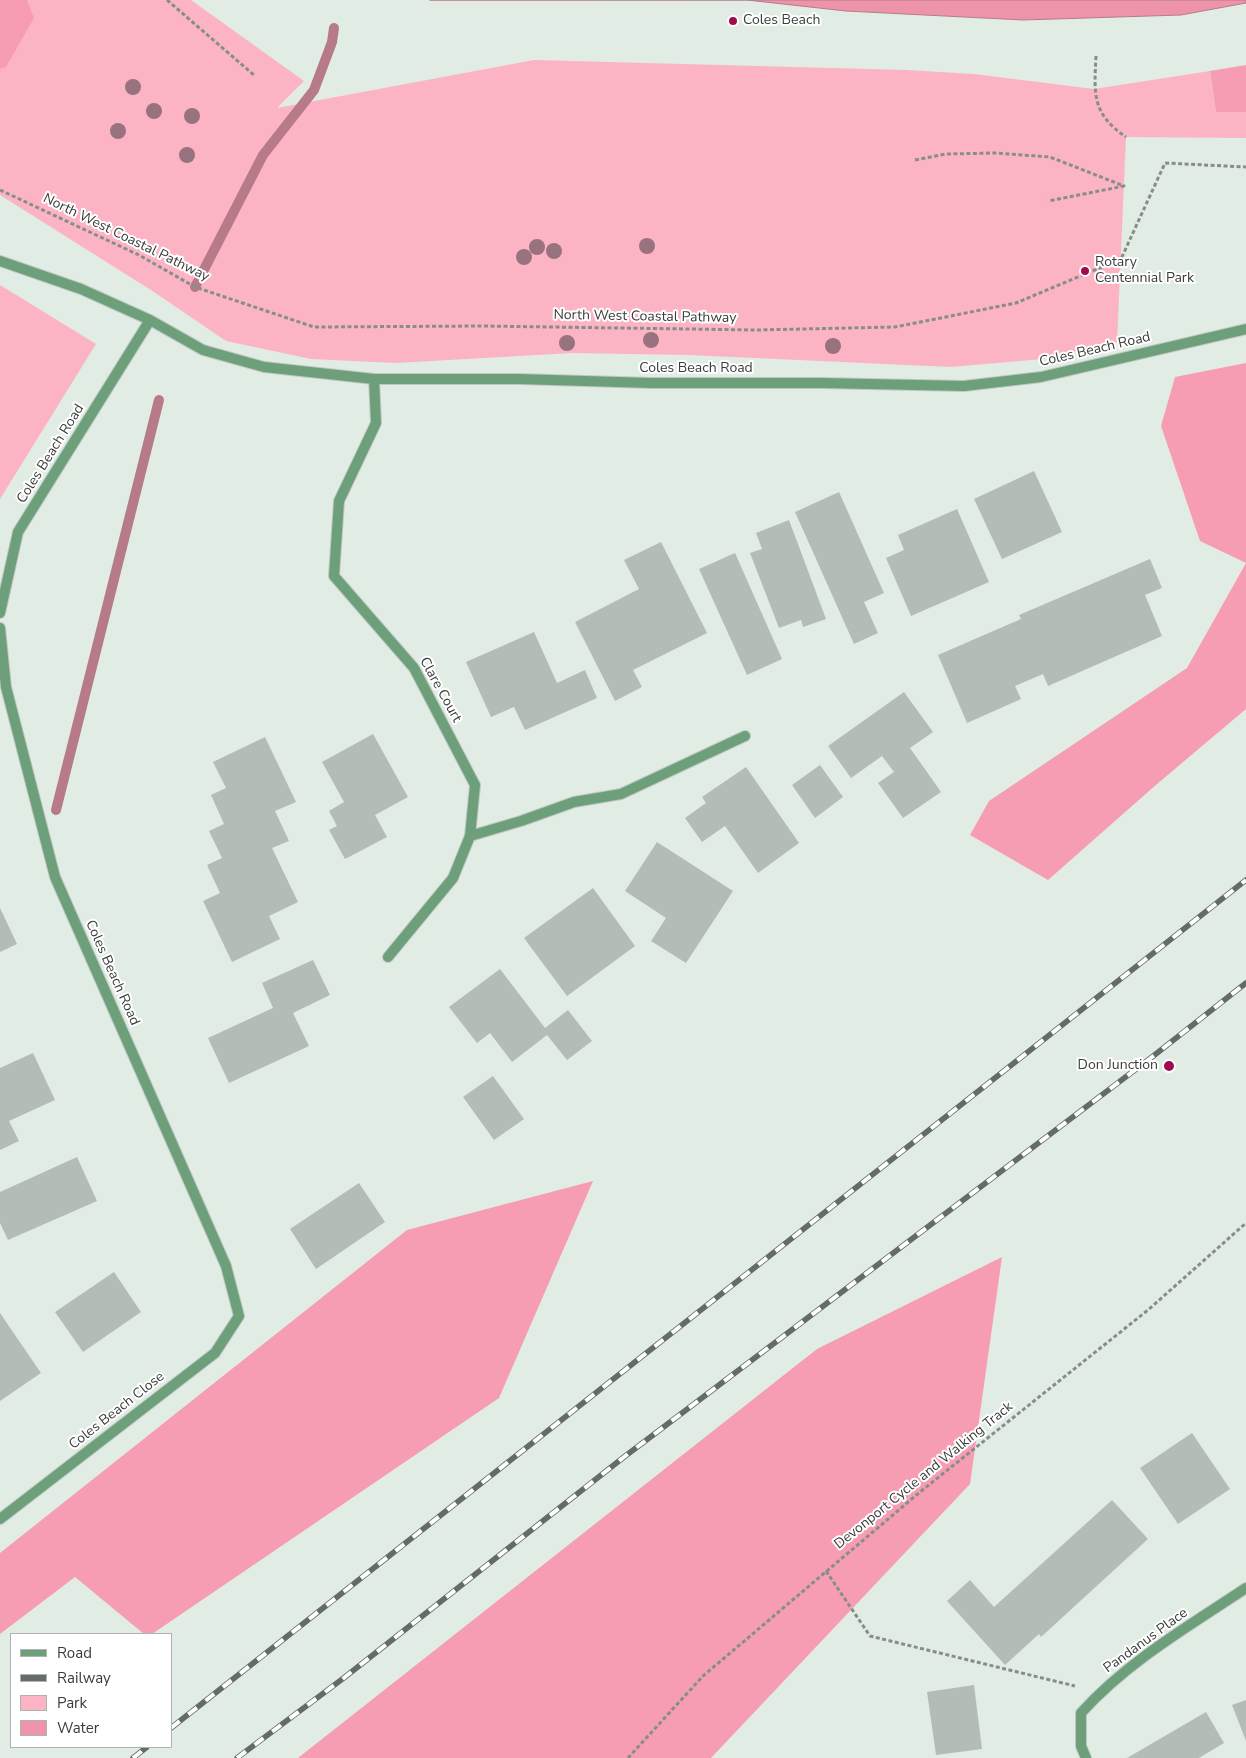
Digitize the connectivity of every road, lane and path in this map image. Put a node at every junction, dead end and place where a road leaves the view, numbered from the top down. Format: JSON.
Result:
{"nodes":[{"id":1,"x":167,"y":0,"type":"edge"},
{"id":2,"x":1096,"y":56,"type":"dead end"},
{"id":3,"x":255,"y":76,"type":"dead end"},
{"id":4,"x":1126,"y":137,"type":"dead end"},
{"id":5,"x":915,"y":160,"type":"dead end"},
{"id":6,"x":1246,"y":167,"type":"edge"},
{"id":7,"x":0,"y":190,"type":"edge"},
{"id":8,"x":1048,"y":201,"type":"dead end"},
{"id":9,"x":0,"y":261,"type":"edge"},
{"id":10,"x":150,"y":320,"type":"junction"},
{"id":11,"x":1246,"y":329,"type":"edge"},
{"id":12,"x":374,"y":379,"type":"junction"},
{"id":13,"x":0,"y":613,"type":"edge"},
{"id":14,"x":0,"y":628,"type":"edge"},
{"id":15,"x":745,"y":736,"type":"dead end"},
{"id":16,"x":470,"y":836,"type":"junction"},
{"id":17,"x":388,"y":957,"type":"dead end"},
{"id":18,"x":1246,"y":1223,"type":"edge"},
{"id":19,"x":240,"y":1316,"type":"joint"},
{"id":20,"x":0,"y":1519,"type":"edge"},
{"id":21,"x":826,"y":1571,"type":"junction"},
{"id":22,"x":1246,"y":1588,"type":"edge"},
{"id":23,"x":1100,"y":1692,"type":"junction"},
{"id":24,"x":628,"y":1758,"type":"edge"},
{"id":25,"x":1086,"y":1758,"type":"edge"}],
"edges":[{"from":1,"to":3,"type":"path"},
{"from":2,"to":4,"type":"path"},
{"from":5,"to":8,"type":"path"},
{"from":6,"to":7,"type":"path","name":"North West Coastal Pathway"},
{"from":9,"to":10,"type":"street","name":"Coles Beach Road"},
{"from":10,"to":12,"type":"street","name":"Coles Beach Road"},
{"from":10,"to":13,"type":"street","name":"Coles Beach Road"},
{"from":11,"to":12,"type":"street","name":"Coles Beach Road"},
{"from":12,"to":16,"type":"street","name":"Clare Court"},
{"from":14,"to":19,"type":"street","name":"Coles Beach Road"},
{"from":15,"to":16,"type":"street"},
{"from":16,"to":17,"type":"street","name":"Clare Court"},
{"from":18,"to":21,"type":"path","name":"Devonport Cycle and Walking Track"},
{"from":19,"to":20,"type":"street","name":"Coles Beach Close"},
{"from":21,"to":23,"type":"path"},
{"from":21,"to":24,"type":"path","name":"Devonport Cycle and Walking Track"},
{"from":22,"to":23,"type":"street","name":"Pandanus Place"},
{"from":23,"to":25,"type":"street","name":"Pandanus Place"}]}
